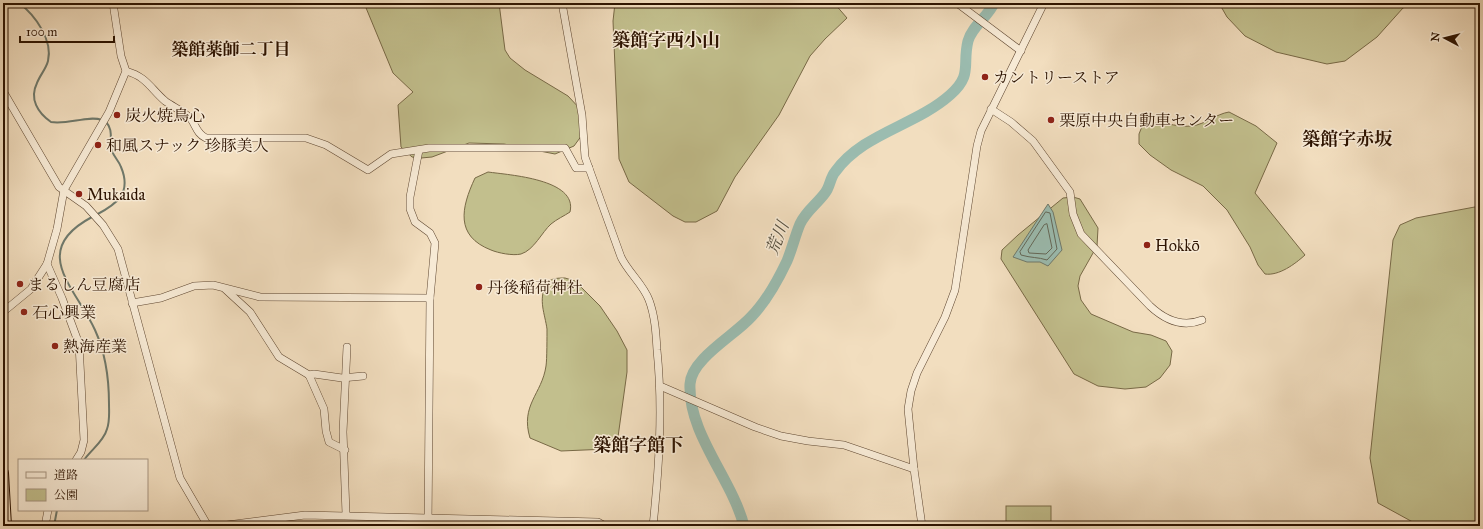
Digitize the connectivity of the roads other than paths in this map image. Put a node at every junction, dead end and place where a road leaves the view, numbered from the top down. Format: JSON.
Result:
{"nodes":[{"id":1,"x":113,"y":3,"type":"edge"},
{"id":2,"x":562,"y":3,"type":"edge"},
{"id":3,"x":957,"y":3,"type":"edge"},
{"id":4,"x":1044,"y":3,"type":"edge"},
{"id":5,"x":1021,"y":51,"type":"junction"},
{"id":6,"x":126,"y":71,"type":"junction"},
{"id":7,"x":3,"y":91,"type":"edge"},
{"id":8,"x":991,"y":109,"type":"junction"},
{"id":9,"x":419,"y":150,"type":"junction"},
{"id":10,"x":589,"y":168,"type":"junction"},
{"id":11,"x":64,"y":190,"type":"junction"},
{"id":12,"x":47,"y":264,"type":"junction"},
{"id":13,"x":225,"y":289,"type":"junction"},
{"id":14,"x":430,"y":298,"type":"junction"},
{"id":15,"x":132,"y":303,"type":"junction"},
{"id":16,"x":3,"y":312,"type":"edge"},
{"id":17,"x":1202,"y":320,"type":"dead end"},
{"id":18,"x":347,"y":347,"type":"dead end"},
{"id":19,"x":309,"y":375,"type":"junction"},
{"id":20,"x":363,"y":376,"type":"dead end"},
{"id":21,"x":346,"y":378,"type":"junction"},
{"id":22,"x":660,"y":386,"type":"junction"},
{"id":23,"x":345,"y":450,"type":"junction"},
{"id":24,"x":77,"y":459,"type":"edge"},
{"id":25,"x":914,"y":469,"type":"junction"},
{"id":26,"x":3,"y":473,"type":"edge"},
{"id":27,"x":48,"y":511,"type":"edge"},
{"id":28,"x":346,"y":514,"type":"junction"},
{"id":29,"x":429,"y":517,"type":"junction"},
{"id":30,"x":6,"y":526,"type":"edge"},
{"id":31,"x":45,"y":526,"type":"edge"},
{"id":32,"x":208,"y":526,"type":"edge"},
{"id":33,"x":219,"y":526,"type":"edge"},
{"id":34,"x":428,"y":526,"type":"edge"},
{"id":35,"x":605,"y":526,"type":"edge"},
{"id":36,"x":653,"y":526,"type":"edge"},
{"id":37,"x":922,"y":526,"type":"edge"}],
"edges":[{"from":1,"to":6,"type":"street"},
{"from":2,"to":10,"type":"street"},
{"from":3,"to":5,"type":"street"},
{"from":4,"to":5,"type":"street"},
{"from":5,"to":8,"type":"street"},
{"from":6,"to":9,"type":"street"},
{"from":6,"to":11,"type":"street"},
{"from":7,"to":11,"type":"street"},
{"from":8,"to":17,"type":"street"},
{"from":8,"to":25,"type":"street"},
{"from":9,"to":10,"type":"street"},
{"from":9,"to":14,"type":"street"},
{"from":10,"to":22,"type":"street"},
{"from":11,"to":12,"type":"street"},
{"from":11,"to":15,"type":"street"},
{"from":12,"to":16,"type":"street"},
{"from":12,"to":24,"type":"street"},
{"from":13,"to":14,"type":"street"},
{"from":13,"to":15,"type":"street"},
{"from":13,"to":19,"type":"street"},
{"from":14,"to":29,"type":"street"},
{"from":15,"to":32,"type":"street"},
{"from":18,"to":21,"type":"street"},
{"from":19,"to":21,"type":"street"},
{"from":19,"to":23,"type":"street"},
{"from":20,"to":21,"type":"street"},
{"from":21,"to":23,"type":"street"},
{"from":22,"to":25,"type":"street"},
{"from":22,"to":36,"type":"street"},
{"from":23,"to":28,"type":"street"},
{"from":25,"to":37,"type":"street"},
{"from":26,"to":30,"type":"highway"},
{"from":27,"to":31,"type":"street"},
{"from":28,"to":29,"type":"street"},
{"from":28,"to":33,"type":"street"},
{"from":29,"to":34,"type":"street"},
{"from":29,"to":35,"type":"street"}]}
